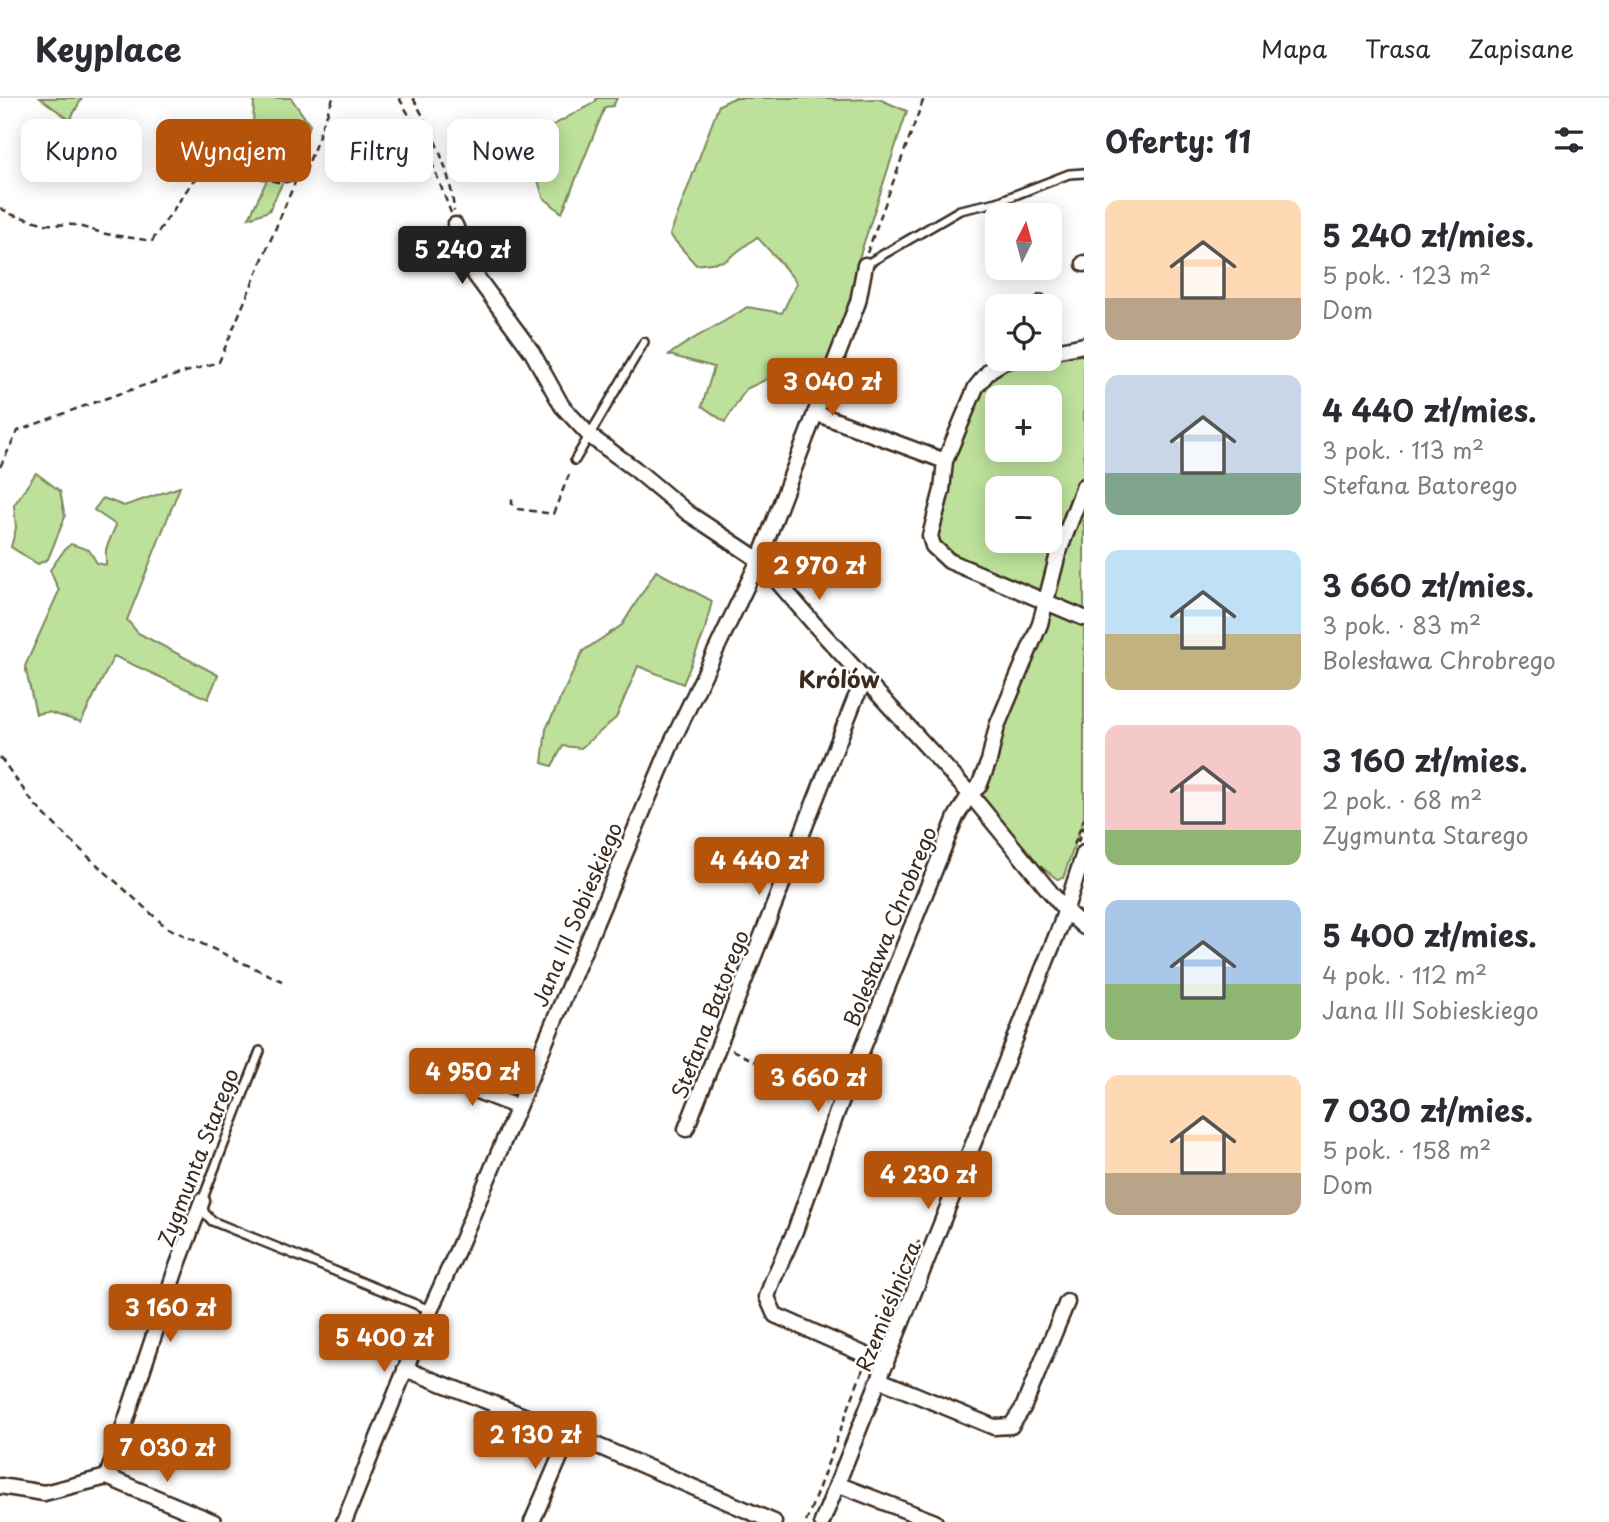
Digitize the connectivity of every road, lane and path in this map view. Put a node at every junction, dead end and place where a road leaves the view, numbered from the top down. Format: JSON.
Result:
{"nodes":[{"id":1,"x":333,"y":98,"type":"edge"},
{"id":2,"x":399,"y":98,"type":"edge"},
{"id":3,"x":413,"y":98,"type":"edge"},
{"id":4,"x":924,"y":98,"type":"edge"},
{"id":5,"x":311,"y":157,"type":"edge"},
{"id":6,"x":1084,"y":173,"type":"edge"},
{"id":7,"x":192,"y":182,"type":"edge"},
{"id":8,"x":295,"y":182,"type":"edge"},
{"id":9,"x":0,"y":208,"type":"edge"},
{"id":10,"x":455,"y":225,"type":"junction"},
{"id":11,"x":865,"y":265,"type":"junction"},
{"id":12,"x":644,"y":342,"type":"dead end"},
{"id":13,"x":1084,"y":345,"type":"edge"},
{"id":14,"x":1062,"y":348,"type":"edge"},
{"id":15,"x":989,"y":371,"type":"edge"},
{"id":16,"x":815,"y":413,"type":"junction"},
{"id":17,"x":590,"y":436,"type":"junction"},
{"id":18,"x":575,"y":460,"type":"joint"},
{"id":19,"x":945,"y":461,"type":"junction"},
{"id":20,"x":0,"y":467,"type":"edge"},
{"id":21,"x":1084,"y":486,"type":"edge"},
{"id":22,"x":512,"y":499,"type":"dead end"},
{"id":23,"x":1078,"y":521,"type":"edge"},
{"id":24,"x":759,"y":560,"type":"junction"},
{"id":25,"x":1046,"y":601,"type":"junction"},
{"id":26,"x":1084,"y":618,"type":"edge"},
{"id":27,"x":865,"y":681,"type":"junction"},
{"id":28,"x":0,"y":757,"type":"edge"},
{"id":29,"x":971,"y":794,"type":"junction"},
{"id":30,"x":1084,"y":819,"type":"edge"},
{"id":31,"x":1078,"y":850,"type":"edge"},
{"id":32,"x":1065,"y":910,"type":"junction"},
{"id":33,"x":1084,"y":927,"type":"edge"},
{"id":34,"x":282,"y":981,"type":"dead end"},
{"id":35,"x":720,"y":1044,"type":"junction"},
{"id":36,"x":260,"y":1051,"type":"dead end"},
{"id":37,"x":438,"y":1076,"type":"dead end"},
{"id":38,"x":518,"y":1107,"type":"junction"},
{"id":39,"x":837,"y":1112,"type":"junction"},
{"id":40,"x":687,"y":1129,"type":"dead end"},
{"id":41,"x":202,"y":1201,"type":"junction"},
{"id":42,"x":1067,"y":1302,"type":"dead end"},
{"id":43,"x":430,"y":1310,"type":"junction"},
{"id":44,"x":886,"y":1364,"type":"junction"},
{"id":45,"x":405,"y":1369,"type":"junction"},
{"id":46,"x":880,"y":1380,"type":"junction"},
{"id":47,"x":570,"y":1434,"type":"junction"},
{"id":48,"x":107,"y":1477,"type":"junction"},
{"id":49,"x":836,"y":1485,"type":"junction"},
{"id":50,"x":0,"y":1486,"type":"edge"},
{"id":51,"x":214,"y":1522,"type":"edge"},
{"id":52,"x":344,"y":1522,"type":"edge"},
{"id":53,"x":532,"y":1522,"type":"edge"},
{"id":54,"x":774,"y":1522,"type":"edge"},
{"id":55,"x":822,"y":1522,"type":"edge"},
{"id":56,"x":935,"y":1522,"type":"edge"}],
"edges":[{"from":1,"to":5,"type":"path"},
{"from":2,"to":10,"type":"path"},
{"from":3,"to":10,"type":"path"},
{"from":4,"to":11,"type":"path"},
{"from":6,"to":11,"type":"lane"},
{"from":7,"to":9,"type":"path"},
{"from":8,"to":20,"type":"path"},
{"from":10,"to":17,"type":"street"},
{"from":11,"to":16,"type":"street","name":"Jana III Sobieskiego"},
{"from":12,"to":17,"type":"lane"},
{"from":13,"to":14,"type":"street"},
{"from":15,"to":19,"type":"street"},
{"from":16,"to":19,"type":"street"},
{"from":16,"to":24,"type":"street","name":"Jana III Sobieskiego"},
{"from":17,"to":18,"type":"lane"},
{"from":17,"to":24,"type":"street"},
{"from":18,"to":22,"type":"path"},
{"from":19,"to":25,"type":"street"},
{"from":21,"to":23,"type":"street","name":"Bolesława Chrobrego"},
{"from":23,"to":25,"type":"street","name":"Bolesława Chrobrego"},
{"from":24,"to":27,"type":"street"},
{"from":24,"to":38,"type":"street","name":"Jana III Sobieskiego"},
{"from":25,"to":26,"type":"street"},
{"from":25,"to":29,"type":"street","name":"Bolesława Chrobrego"},
{"from":27,"to":29,"type":"street"},
{"from":27,"to":35,"type":"street","name":"Stefana Batorego"},
{"from":28,"to":34,"type":"path"},
{"from":29,"to":32,"type":"street"},
{"from":29,"to":39,"type":"street","name":"Bolesława Chrobrego"},
{"from":30,"to":31,"type":"path"},
{"from":31,"to":32,"type":"street","name":"Rzemieślnicza"},
{"from":32,"to":33,"type":"street"},
{"from":32,"to":44,"type":"street","name":"Rzemieślnicza"},
{"from":35,"to":39,"type":"path"},
{"from":35,"to":40,"type":"street","name":"Stefana Batorego"},
{"from":36,"to":41,"type":"lane","name":"Zygmunta Starego"},
{"from":37,"to":38,"type":"street"},
{"from":38,"to":43,"type":"street","name":"Jana III Sobieskiego"},
{"from":39,"to":44,"type":"street","name":"Bolesława Chrobrego"},
{"from":41,"to":43,"type":"lane"},
{"from":41,"to":48,"type":"street","name":"Zygmunta Starego"},
{"from":42,"to":46,"type":"street"},
{"from":43,"to":45,"type":"street","name":"Jana III Sobieskiego"},
{"from":44,"to":46,"type":"street","name":"Rzemieślnicza"},
{"from":45,"to":47,"type":"street"},
{"from":45,"to":52,"type":"street","name":"Jana III Sobieskiego"},
{"from":46,"to":49,"type":"street","name":"Rzemieślnicza"},
{"from":47,"to":53,"type":"street"},
{"from":47,"to":54,"type":"street"},
{"from":48,"to":50,"type":"street"},
{"from":48,"to":51,"type":"street"},
{"from":49,"to":55,"type":"street","name":"Rzemieślnicza"},
{"from":49,"to":56,"type":"street"}]}
